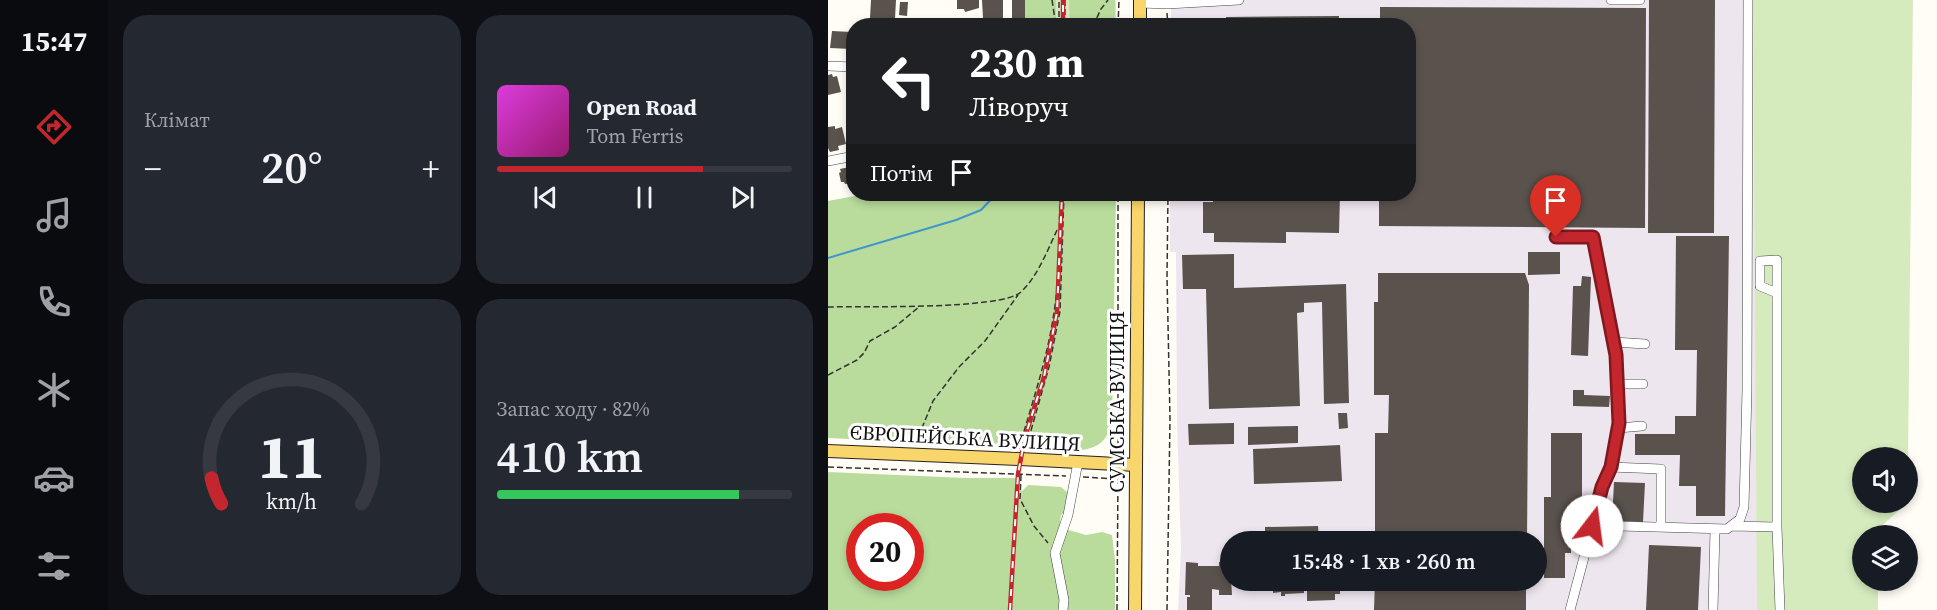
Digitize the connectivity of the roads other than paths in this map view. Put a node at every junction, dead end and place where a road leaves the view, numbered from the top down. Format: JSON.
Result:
{"nodes":[{"id":1,"x":1239,"y":0,"type":"edge"},
{"id":2,"x":1611,"y":0,"type":"edge"},
{"id":3,"x":1640,"y":0,"type":"edge"},
{"id":4,"x":1748,"y":0,"type":"edge"},
{"id":5,"x":1140,"y":2,"type":"edge"},
{"id":6,"x":1140,"y":18,"type":"edge"},
{"id":7,"x":828,"y":66,"type":"edge"},
{"id":8,"x":846,"y":67,"type":"edge"},
{"id":9,"x":846,"y":158,"type":"edge"},
{"id":10,"x":828,"y":161,"type":"edge"},
{"id":11,"x":1138,"y":201,"type":"edge"},
{"id":12,"x":1556,"y":237,"type":"dead end"},
{"id":13,"x":1777,"y":293,"type":"dead end"},
{"id":14,"x":1614,"y":342,"type":"junction"},
{"id":15,"x":1645,"y":344,"type":"dead end"},
{"id":16,"x":1617,"y":384,"type":"junction"},
{"id":17,"x":1643,"y":384,"type":"dead end"},
{"id":18,"x":1642,"y":426,"type":"dead end"},
{"id":19,"x":1618,"y":428,"type":"junction"},
{"id":20,"x":828,"y":451,"type":"edge"},
{"id":21,"x":1078,"y":462,"type":"junction"},
{"id":22,"x":1136,"y":465,"type":"junction"},
{"id":23,"x":1611,"y":467,"type":"junction"},
{"id":24,"x":1602,"y":487,"type":"junction"},
{"id":25,"x":1731,"y":526,"type":"junction"},
{"id":26,"x":1660,"y":527,"type":"junction"},
{"id":27,"x":1778,"y":527,"type":"junction"},
{"id":28,"x":1715,"y":529,"type":"junction"},
{"id":29,"x":1063,"y":610,"type":"edge"},
{"id":30,"x":1135,"y":610,"type":"edge"},
{"id":31,"x":1570,"y":610,"type":"edge"},
{"id":32,"x":1713,"y":610,"type":"edge"},
{"id":33,"x":1780,"y":610,"type":"edge"}],
"edges":[{"from":1,"to":5,"type":"street"},
{"from":2,"to":3,"type":"street"},
{"from":4,"to":25,"type":"street"},
{"from":5,"to":6,"type":"main road"},
{"from":7,"to":8,"type":"street"},
{"from":9,"to":10,"type":"street"},
{"from":11,"to":22,"type":"main road","name":"СУМСЬКА ВУЛИЦЯ"},
{"from":12,"to":14,"type":"street"},
{"from":13,"to":27,"type":"street"},
{"from":14,"to":15,"type":"street"},
{"from":14,"to":16,"type":"street"},
{"from":16,"to":17,"type":"street"},
{"from":16,"to":19,"type":"street"},
{"from":18,"to":19,"type":"street"},
{"from":19,"to":23,"type":"street"},
{"from":20,"to":21,"type":"main road","name":"ЄВРОПЕЙСЬКА ВУЛИЦЯ"},
{"from":21,"to":22,"type":"main road","name":"ЄВРОПЕЙСЬКА ВУЛИЦЯ"},
{"from":21,"to":29,"type":"street"},
{"from":22,"to":30,"type":"main road","name":"СУМСЬКА ВУЛИЦЯ"},
{"from":23,"to":24,"type":"street"},
{"from":23,"to":26,"type":"street"},
{"from":24,"to":26,"type":"street"},
{"from":24,"to":31,"type":"street"},
{"from":25,"to":27,"type":"street"},
{"from":25,"to":28,"type":"street"},
{"from":26,"to":28,"type":"street"},
{"from":27,"to":33,"type":"street"},
{"from":28,"to":32,"type":"street"}]}
